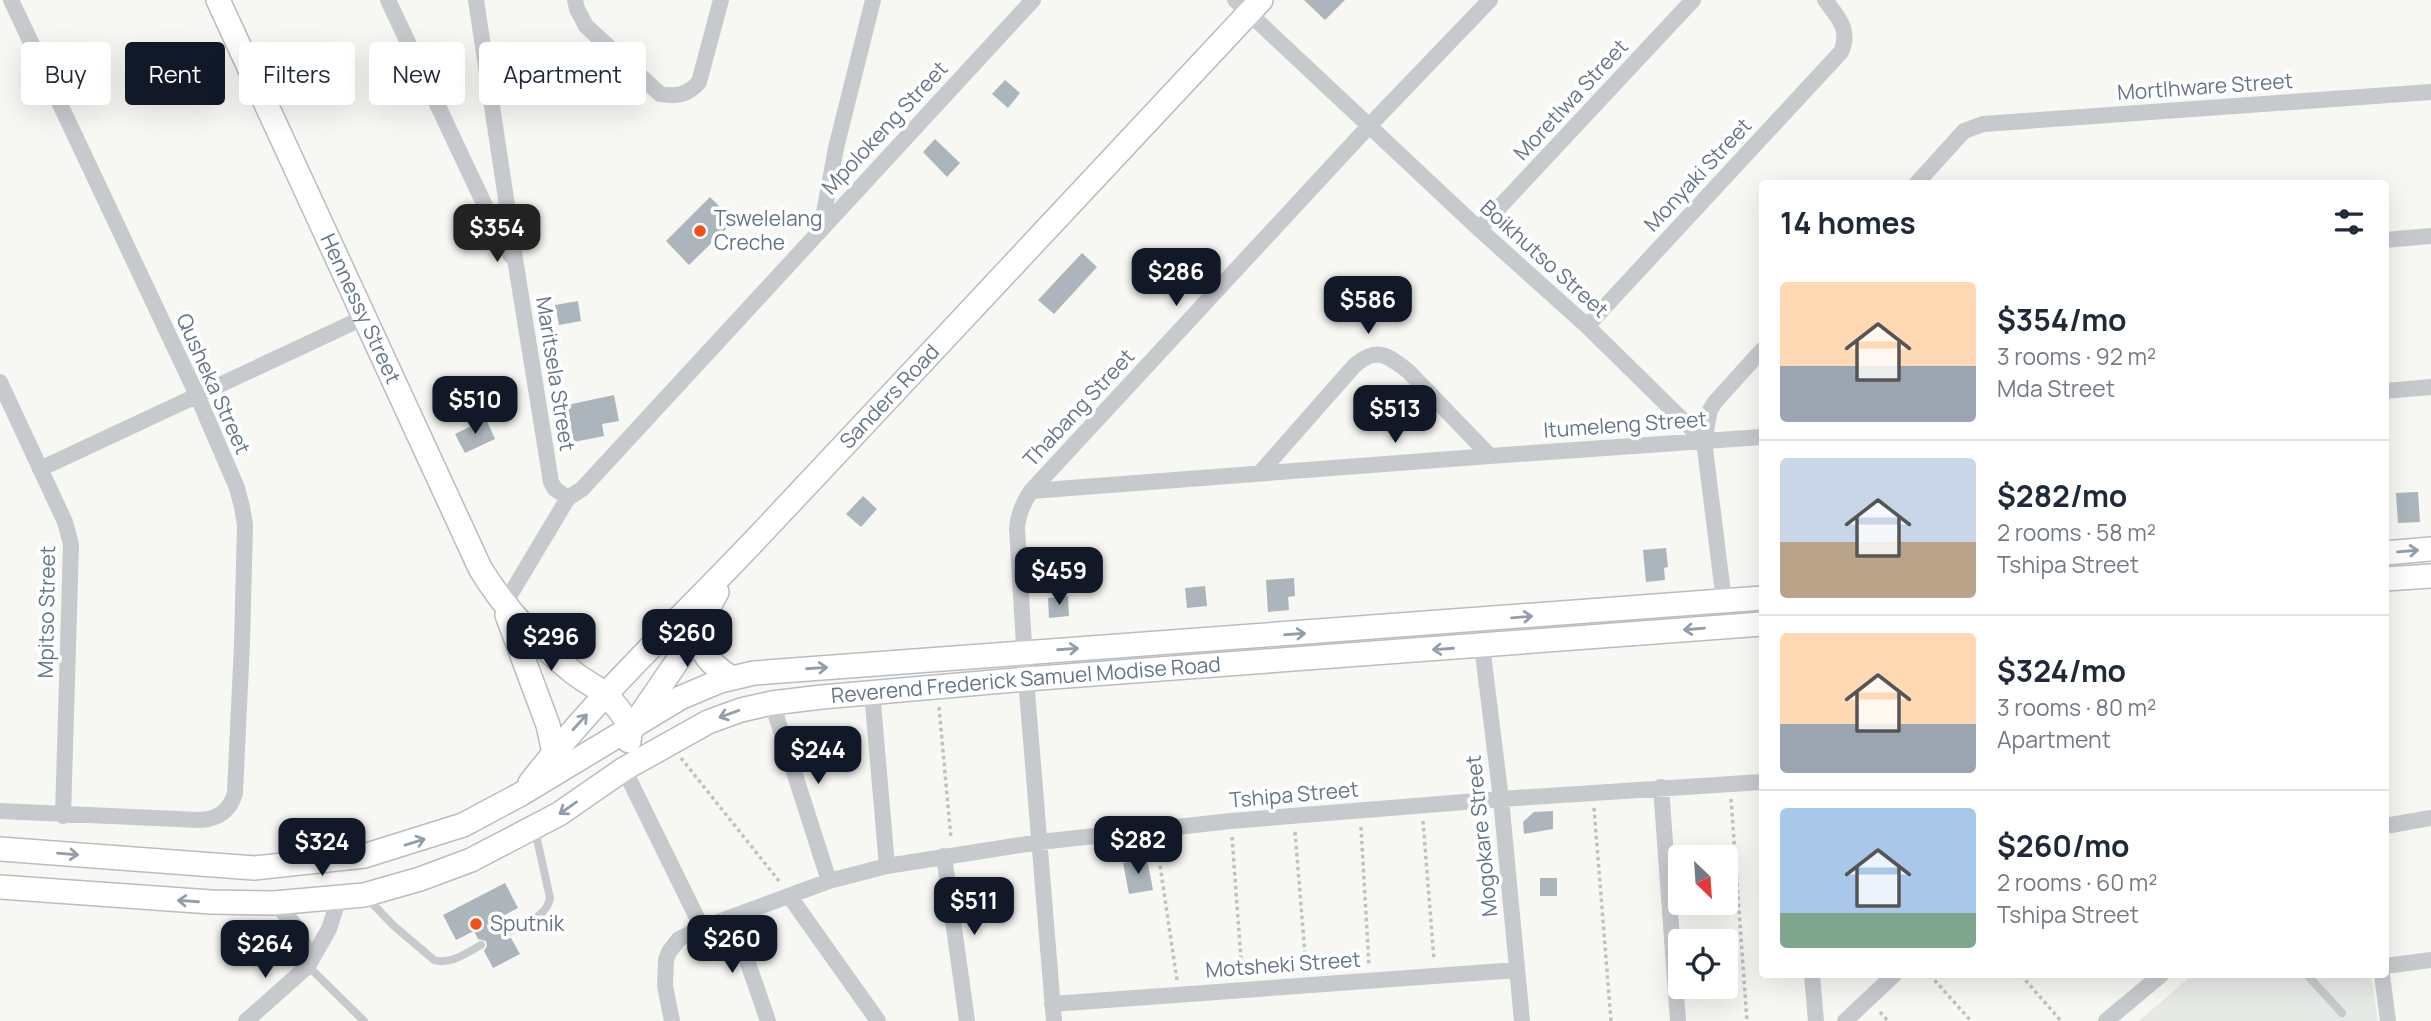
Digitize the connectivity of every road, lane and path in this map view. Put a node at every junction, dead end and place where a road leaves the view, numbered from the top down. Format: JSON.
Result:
{"nodes":[{"id":1,"x":11,"y":0,"type":"edge"},
{"id":2,"x":218,"y":0,"type":"edge"},
{"id":3,"x":388,"y":0,"type":"edge"},
{"id":4,"x":476,"y":0,"type":"edge"},
{"id":5,"x":575,"y":0,"type":"edge"},
{"id":6,"x":721,"y":0,"type":"edge"},
{"id":7,"x":873,"y":0,"type":"edge"},
{"id":8,"x":1032,"y":0,"type":"edge"},
{"id":9,"x":1490,"y":0,"type":"edge"},
{"id":10,"x":1693,"y":0,"type":"edge"},
{"id":11,"x":1825,"y":0,"type":"edge"},
{"id":12,"x":1249,"y":4,"type":"edge"},
{"id":13,"x":2431,"y":92,"type":"edge"},
{"id":14,"x":1369,"y":126,"type":"junction"},
{"id":15,"x":1920,"y":180,"type":"edge"},
{"id":16,"x":821,"y":229,"type":"junction"},
{"id":17,"x":1479,"y":229,"type":"junction"},
{"id":18,"x":2431,"y":236,"type":"edge"},
{"id":19,"x":2389,"y":240,"type":"edge"},
{"id":20,"x":516,"y":265,"type":"junction"},
{"id":21,"x":365,"y":317,"type":"junction"},
{"id":22,"x":1587,"y":326,"type":"junction"},
{"id":23,"x":1759,"y":353,"type":"edge"},
{"id":24,"x":0,"y":382,"type":"edge"},
{"id":25,"x":2431,"y":387,"type":"edge"},
{"id":26,"x":2389,"y":391,"type":"edge"},
{"id":27,"x":197,"y":395,"type":"junction"},
{"id":28,"x":1759,"y":438,"type":"edge"},
{"id":29,"x":1704,"y":441,"type":"junction"},
{"id":30,"x":1490,"y":456,"type":"junction"},
{"id":31,"x":40,"y":469,"type":"junction"},
{"id":32,"x":1259,"y":474,"type":"junction"},
{"id":33,"x":1031,"y":491,"type":"junction"},
{"id":34,"x":568,"y":498,"type":"junction"},
{"id":35,"x":2431,"y":549,"type":"edge"},
{"id":36,"x":2389,"y":553,"type":"edge"},
{"id":37,"x":730,"y":568,"type":"junction"},
{"id":38,"x":2431,"y":576,"type":"edge"},
{"id":39,"x":2389,"y":579,"type":"edge"},
{"id":40,"x":1759,"y":598,"type":"edge"},
{"id":41,"x":1724,"y":601,"type":"junction"},
{"id":42,"x":504,"y":606,"type":"junction"},
{"id":43,"x":1759,"y":624,"type":"edge"},
{"id":44,"x":697,"y":628,"type":"junction"},
{"id":45,"x":1482,"y":646,"type":"junction"},
{"id":46,"x":1025,"y":652,"type":"junction"},
{"id":47,"x":731,"y":678,"type":"junction"},
{"id":48,"x":1026,"y":679,"type":"junction"},
{"id":49,"x":938,"y":687,"type":"junction"},
{"id":50,"x":872,"y":692,"type":"junction"},
{"id":51,"x":605,"y":694,"type":"junction"},
{"id":52,"x":772,"y":703,"type":"junction"},
{"id":53,"x":631,"y":728,"type":"junction"},
{"id":54,"x":669,"y":743,"type":"junction"},
{"id":55,"x":554,"y":753,"type":"junction"},
{"id":56,"x":624,"y":769,"type":"junction"},
{"id":57,"x":1759,"y":782,"type":"edge"},
{"id":58,"x":1730,"y":783,"type":"junction"},
{"id":59,"x":1661,"y":788,"type":"junction"},
{"id":60,"x":1592,"y":792,"type":"junction"},
{"id":61,"x":521,"y":794,"type":"junction"},
{"id":62,"x":1501,"y":799,"type":"junction"},
{"id":63,"x":1421,"y":805,"type":"junction"},
{"id":64,"x":1360,"y":810,"type":"junction"},
{"id":65,"x":0,"y":811,"type":"edge"},
{"id":66,"x":63,"y":816,"type":"junction"},
{"id":67,"x":1294,"y":816,"type":"junction"},
{"id":68,"x":2431,"y":818,"type":"edge"},
{"id":69,"x":1231,"y":821,"type":"junction"},
{"id":70,"x":2389,"y":826,"type":"edge"},
{"id":71,"x":534,"y":827,"type":"junction"},
{"id":72,"x":1154,"y":830,"type":"junction"},
{"id":73,"x":1040,"y":842,"type":"junction"},
{"id":74,"x":0,"y":849,"type":"edge"},
{"id":75,"x":948,"y":856,"type":"junction"},
{"id":76,"x":887,"y":866,"type":"junction"},
{"id":77,"x":829,"y":881,"type":"junction"},
{"id":78,"x":0,"y":887,"type":"edge"},
{"id":79,"x":363,"y":895,"type":"junction"},
{"id":80,"x":791,"y":897,"type":"junction"},
{"id":81,"x":339,"y":898,"type":"junction"},
{"id":82,"x":274,"y":903,"type":"junction"},
{"id":83,"x":732,"y":917,"type":"junction"},
{"id":84,"x":702,"y":928,"type":"junction"},
{"id":85,"x":508,"y":932,"type":"dead end"},
{"id":86,"x":481,"y":945,"type":"dead end"},
{"id":87,"x":2431,"y":960,"type":"edge"},
{"id":88,"x":2389,"y":965,"type":"edge"},
{"id":89,"x":308,"y":966,"type":"junction"},
{"id":90,"x":1517,"y":970,"type":"junction"},
{"id":91,"x":1435,"y":976,"type":"junction"},
{"id":92,"x":1812,"y":978,"type":"edge"},
{"id":93,"x":1891,"y":978,"type":"edge"},
{"id":94,"x":1933,"y":978,"type":"edge"},
{"id":95,"x":2024,"y":978,"type":"edge"},
{"id":96,"x":2157,"y":978,"type":"edge"},
{"id":97,"x":2310,"y":978,"type":"edge"},
{"id":98,"x":2382,"y":978,"type":"edge"},
{"id":99,"x":1370,"y":980,"type":"junction"},
{"id":100,"x":1307,"y":986,"type":"junction"},
{"id":101,"x":1244,"y":990,"type":"junction"},
{"id":102,"x":1179,"y":994,"type":"junction"},
{"id":103,"x":1052,"y":1004,"type":"junction"},
{"id":104,"x":2342,"y":1013,"type":"dead end"},
{"id":105,"x":246,"y":1021,"type":"edge"},
{"id":106,"x":364,"y":1021,"type":"edge"},
{"id":107,"x":672,"y":1021,"type":"edge"},
{"id":108,"x":768,"y":1021,"type":"edge"},
{"id":109,"x":878,"y":1021,"type":"edge"},
{"id":110,"x":967,"y":1021,"type":"edge"},
{"id":111,"x":1054,"y":1021,"type":"edge"},
{"id":112,"x":1522,"y":1021,"type":"edge"},
{"id":113,"x":1611,"y":1021,"type":"edge"},
{"id":114,"x":1678,"y":1021,"type":"edge"},
{"id":115,"x":1747,"y":1021,"type":"edge"},
{"id":116,"x":1816,"y":1021,"type":"edge"},
{"id":117,"x":1845,"y":1021,"type":"edge"},
{"id":118,"x":1971,"y":1021,"type":"edge"},
{"id":119,"x":2061,"y":1021,"type":"edge"},
{"id":120,"x":2106,"y":1021,"type":"edge"},
{"id":121,"x":2388,"y":1021,"type":"edge"}],
"edges":[{"from":1,"to":27,"type":"street","name":"Qusheka Street"},
{"from":2,"to":21,"type":"main road","name":"Hennessy Street"},
{"from":3,"to":20,"type":"street"},
{"from":4,"to":20,"type":"street","name":"Maritsela Street"},
{"from":5,"to":6,"type":"street"},
{"from":7,"to":16,"type":"street"},
{"from":8,"to":16,"type":"street","name":"Mpolokeng Street"},
{"from":9,"to":14,"type":"street","name":"Thabang Street"},
{"from":10,"to":17,"type":"street","name":"Moretlwa Street"},
{"from":11,"to":22,"type":"street","name":"Monyaki Street"},
{"from":12,"to":14,"type":"street","name":"Boikhutso Street"},
{"from":12,"to":37,"type":"main road","name":"Sanders Road"},
{"from":13,"to":15,"type":"street","name":"Mortlhware Street"},
{"from":14,"to":17,"type":"street","name":"Boikhutso Street"},
{"from":14,"to":33,"type":"street","name":"Thabang Street"},
{"from":16,"to":34,"type":"street","name":"Mpolokeng Street"},
{"from":17,"to":22,"type":"street","name":"Boikhutso Street"},
{"from":18,"to":19,"type":"street"},
{"from":20,"to":34,"type":"street","name":"Maritsela Street"},
{"from":21,"to":27,"type":"street"},
{"from":21,"to":42,"type":"main road","name":"Hennessy Street"},
{"from":22,"to":29,"type":"street","name":"Boikhutso Street"},
{"from":23,"to":29,"type":"street"},
{"from":24,"to":31,"type":"street","name":"Mpitso Street"},
{"from":25,"to":26,"type":"street"},
{"from":27,"to":31,"type":"street"},
{"from":27,"to":66,"type":"street","name":"Qusheka Street"},
{"from":28,"to":29,"type":"street","name":"Itumeleng Street"},
{"from":29,"to":30,"type":"street","name":"Itumeleng Street"},
{"from":29,"to":41,"type":"street"},
{"from":30,"to":32,"type":"street","name":"Itumeleng Street"},
{"from":30,"to":32,"type":"street"},
{"from":31,"to":66,"type":"street","name":"Mpitso Street"},
{"from":32,"to":33,"type":"street","name":"Itumeleng Street"},
{"from":33,"to":46,"type":"street","name":"Thabang Street"},
{"from":34,"to":42,"type":"street","name":"Mpolokeng Street"},
{"from":36,"to":35,"type":"main road","one_way":true},
{"from":37,"to":44,"type":"main road"},
{"from":37,"to":51,"type":"main road","name":"Sanders Road"},
{"from":38,"to":39,"type":"main road"},
{"from":40,"to":41,"type":"main road","name":"Reverend Frederick Samuel Modise Road"},
{"from":46,"to":41,"type":"main road","name":"Reverend Frederick Samuel Modise Road","one_way":true},
{"from":42,"to":51,"type":"main road","name":"Hennessy Street"},
{"from":42,"to":55,"type":"main road"},
{"from":43,"to":45,"type":"main road","name":"Reverend Frederick Samuel Modise Road","one_way":true},
{"from":44,"to":47,"type":"main road"},
{"from":44,"to":53,"type":"main road"},
{"from":45,"to":48,"type":"main road","name":"Reverend Frederick Samuel Modise Road","one_way":true},
{"from":45,"to":62,"type":"street","name":"Mogokare Street"},
{"from":47,"to":46,"type":"main road","name":"Reverend Frederick Samuel Modise Road","one_way":true},
{"from":46,"to":48,"type":"street","name":"Thabang Street"},
{"from":47,"to":53,"type":"main road","name":"Reverend Frederick Samuel Modise Road"},
{"from":48,"to":49,"type":"main road","name":"Reverend Frederick Samuel Modise Road"},
{"from":48,"to":73,"type":"street","name":"Thabang Street"},
{"from":49,"to":50,"type":"main road","name":"Reverend Frederick Samuel Modise Road"},
{"from":49,"to":75,"type":"path"},
{"from":50,"to":52,"type":"main road","name":"Reverend Frederick Samuel Modise Road"},
{"from":50,"to":76,"type":"street"},
{"from":51,"to":53,"type":"main road","name":"Hennessy Street"},
{"from":55,"to":51,"type":"main road","name":"Sanders Road","one_way":true},
{"from":52,"to":54,"type":"main road","name":"Reverend Frederick Samuel Modise Road","one_way":true},
{"from":52,"to":77,"type":"street"},
{"from":53,"to":56,"type":"main road"},
{"from":53,"to":61,"type":"main road","name":"Reverend Frederick Samuel Modise Road"},
{"from":54,"to":56,"type":"main road","name":"Reverend Frederick Samuel Modise Road"},
{"from":54,"to":80,"type":"path"},
{"from":55,"to":61,"type":"main road","name":"Sanders Road"},
{"from":56,"to":71,"type":"main road","name":"Reverend Frederick Samuel Modise Road","one_way":true},
{"from":56,"to":84,"type":"street"},
{"from":57,"to":58,"type":"street","name":"Tshipa Street"},
{"from":58,"to":59,"type":"street","name":"Tshipa Street"},
{"from":58,"to":115,"type":"path"},
{"from":59,"to":60,"type":"street","name":"Tshipa Street"},
{"from":59,"to":114,"type":"street"},
{"from":60,"to":62,"type":"street","name":"Tshipa Street"},
{"from":60,"to":113,"type":"path"},
{"from":74,"to":61,"type":"main road","name":"Reverend Frederick Samuel Modise Road","one_way":true},
{"from":62,"to":63,"type":"street","name":"Tshipa Street"},
{"from":62,"to":90,"type":"street","name":"Mogokare Street"},
{"from":63,"to":64,"type":"street","name":"Tshipa Street"},
{"from":63,"to":91,"type":"path"},
{"from":64,"to":67,"type":"street","name":"Tshipa Street"},
{"from":64,"to":99,"type":"path"},
{"from":65,"to":66,"type":"street"},
{"from":67,"to":69,"type":"street","name":"Tshipa Street"},
{"from":67,"to":100,"type":"path"},
{"from":68,"to":70,"type":"street"},
{"from":69,"to":72,"type":"street","name":"Tshipa Street"},
{"from":69,"to":101,"type":"path"},
{"from":71,"to":79,"type":"main road","name":"Reverend Frederick Samuel Modise Road"},
{"from":71,"to":85,"type":"lane"},
{"from":72,"to":73,"type":"street","name":"Tshipa Street"},
{"from":72,"to":102,"type":"path"},
{"from":73,"to":75,"type":"street","name":"Tshipa Street"},
{"from":73,"to":103,"type":"street","name":"Thabang Street"},
{"from":75,"to":76,"type":"street","name":"Tshipa Street"},
{"from":75,"to":110,"type":"street"},
{"from":76,"to":77,"type":"street","name":"Tshipa Street"},
{"from":77,"to":80,"type":"street","name":"Tshipa Street"},
{"from":82,"to":78,"type":"main road","name":"Reverend Frederick Samuel Modise Road","one_way":true},
{"from":79,"to":81,"type":"main road","name":"Reverend Frederick Samuel Modise Road"},
{"from":79,"to":86,"type":"lane"},
{"from":80,"to":83,"type":"street","name":"Tshipa Street"},
{"from":80,"to":109,"type":"street"},
{"from":81,"to":82,"type":"main road","name":"Reverend Frederick Samuel Modise Road"},
{"from":81,"to":89,"type":"street"},
{"from":82,"to":89,"type":"street"},
{"from":83,"to":84,"type":"street","name":"Tshipa Street"},
{"from":83,"to":108,"type":"street"},
{"from":84,"to":107,"type":"street","name":"Tshipa Street"},
{"from":87,"to":88,"type":"street"},
{"from":89,"to":105,"type":"street"},
{"from":89,"to":106,"type":"lane"},
{"from":90,"to":91,"type":"street","name":"Motsheki Street"},
{"from":90,"to":112,"type":"street","name":"Mogokare Street"},
{"from":91,"to":99,"type":"street","name":"Motsheki Street"},
{"from":92,"to":116,"type":"street"},
{"from":93,"to":117,"type":"street"},
{"from":94,"to":118,"type":"path"},
{"from":95,"to":119,"type":"path"},
{"from":96,"to":120,"type":"street"},
{"from":97,"to":104,"type":"lane"},
{"from":98,"to":121,"type":"street"},
{"from":99,"to":100,"type":"street","name":"Motsheki Street"},
{"from":100,"to":101,"type":"street","name":"Motsheki Street"},
{"from":101,"to":102,"type":"street","name":"Motsheki Street"},
{"from":102,"to":103,"type":"street","name":"Motsheki Street"},
{"from":103,"to":111,"type":"street","name":"Thabang Street"}]}
